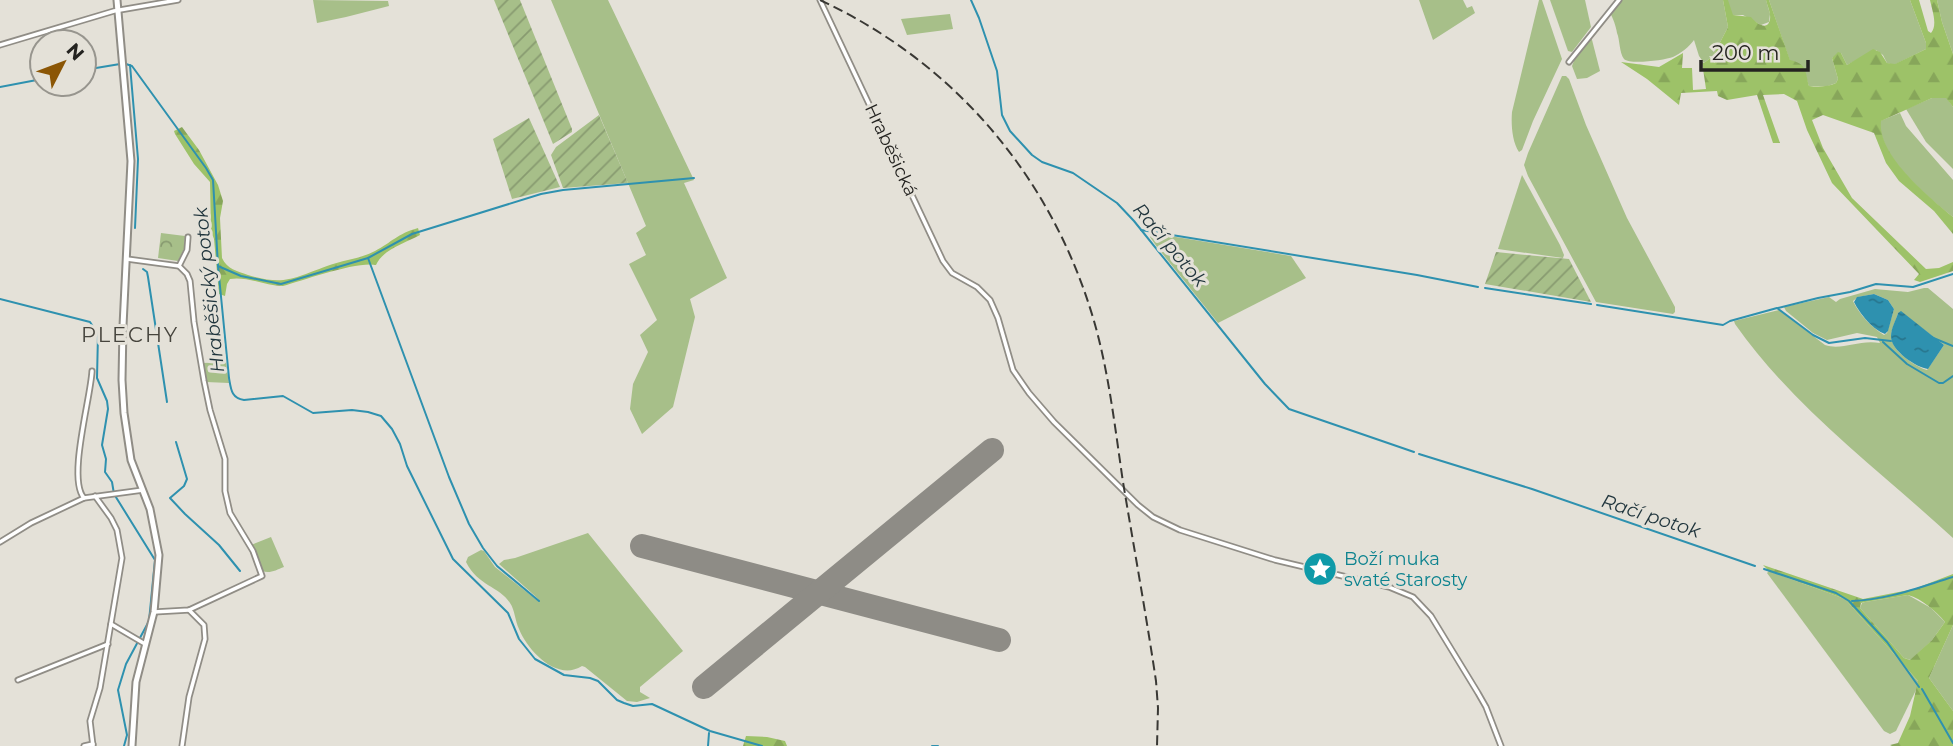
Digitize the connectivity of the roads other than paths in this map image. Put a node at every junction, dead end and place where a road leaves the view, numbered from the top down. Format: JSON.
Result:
{"nodes":[{"id":1,"x":117,"y":0,"type":"edge"},
{"id":2,"x":178,"y":0,"type":"edge"},
{"id":3,"x":820,"y":0,"type":"edge"},
{"id":4,"x":1619,"y":0,"type":"edge"},
{"id":5,"x":118,"y":10,"type":"junction"},
{"id":6,"x":0,"y":45,"type":"edge"},
{"id":7,"x":1569,"y":62,"type":"dead end"},
{"id":8,"x":188,"y":237,"type":"dead end"},
{"id":9,"x":127,"y":259,"type":"junction"},
{"id":10,"x":179,"y":266,"type":"junction"},
{"id":11,"x":92,"y":371,"type":"dead end"},
{"id":12,"x":142,"y":490,"type":"junction"},
{"id":13,"x":95,"y":496,"type":"junction"},
{"id":14,"x":84,"y":498,"type":"junction"},
{"id":15,"x":0,"y":542,"type":"edge"},
{"id":16,"x":189,"y":610,"type":"junction"},
{"id":17,"x":155,"y":612,"type":"junction"},
{"id":18,"x":111,"y":624,"type":"junction"},
{"id":19,"x":142,"y":642,"type":"junction"},
{"id":20,"x":108,"y":644,"type":"junction"},
{"id":21,"x":18,"y":680,"type":"dead end"},
{"id":22,"x":93,"y":745,"type":"edge"},
{"id":23,"x":84,"y":746,"type":"edge"},
{"id":24,"x":132,"y":746,"type":"edge"},
{"id":25,"x":181,"y":746,"type":"edge"},
{"id":26,"x":1501,"y":746,"type":"edge"}],
"edges":[{"from":1,"to":5,"type":"main road"},
{"from":2,"to":5,"type":"street"},
{"from":3,"to":26,"type":"street","name":"Hraběšická"},
{"from":4,"to":7,"type":"street"},
{"from":5,"to":6,"type":"street"},
{"from":5,"to":9,"type":"main road"},
{"from":8,"to":10,"type":"street"},
{"from":9,"to":10,"type":"street"},
{"from":9,"to":12,"type":"main road"},
{"from":10,"to":16,"type":"street"},
{"from":11,"to":14,"type":"street"},
{"from":12,"to":13,"type":"street"},
{"from":12,"to":17,"type":"main road"},
{"from":13,"to":14,"type":"street"},
{"from":13,"to":18,"type":"street"},
{"from":14,"to":15,"type":"street"},
{"from":16,"to":17,"type":"street"},
{"from":16,"to":25,"type":"street"},
{"from":17,"to":19,"type":"main road"},
{"from":18,"to":19,"type":"street"},
{"from":18,"to":20,"type":"street"},
{"from":19,"to":24,"type":"main road"},
{"from":20,"to":21,"type":"street"},
{"from":20,"to":22,"type":"street"},
{"from":22,"to":23,"type":"street"}]}
